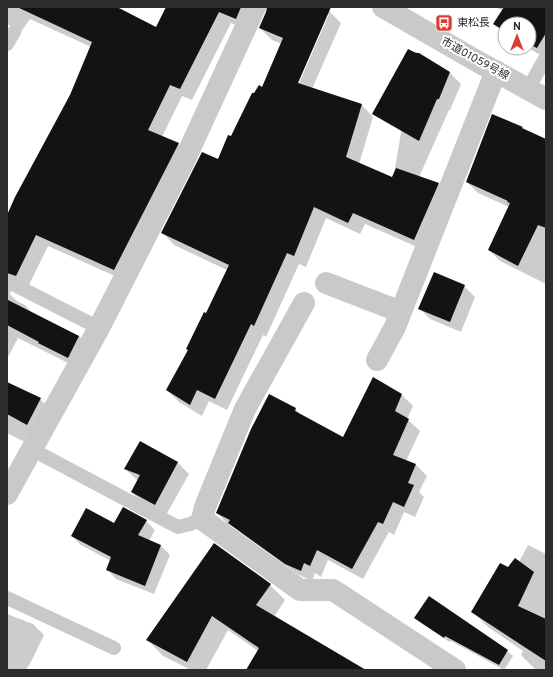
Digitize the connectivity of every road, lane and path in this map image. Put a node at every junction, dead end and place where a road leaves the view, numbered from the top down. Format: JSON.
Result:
{"nodes":[{"id":1,"x":255,"y":7,"type":"edge"},
{"id":2,"x":383,"y":7,"type":"edge"},
{"id":3,"x":546,"y":57,"type":"edge"},
{"id":4,"x":496,"y":71,"type":"junction"},
{"id":5,"x":537,"y":94,"type":"edge"},
{"id":6,"x":7,"y":281,"type":"edge"},
{"id":7,"x":326,"y":283,"type":"dead end"},
{"id":8,"x":304,"y":303,"type":"dead end"},
{"id":9,"x":401,"y":312,"type":"junction"},
{"id":10,"x":99,"y":328,"type":"junction"},
{"id":11,"x":377,"y":360,"type":"dead end"},
{"id":12,"x":31,"y":450,"type":"junction"},
{"id":13,"x":7,"y":494,"type":"edge"},
{"id":14,"x":202,"y":519,"type":"junction"},
{"id":15,"x":7,"y":598,"type":"edge"},
{"id":16,"x":114,"y":648,"type":"dead end"},
{"id":17,"x":455,"y":670,"type":"edge"}],
"edges":[{"from":1,"to":10,"type":"street"},
{"from":2,"to":4,"type":"street","name":"市道01059号線"},
{"from":3,"to":5,"type":"lane"},
{"from":4,"to":5,"type":"street","name":"市道01059号線"},
{"from":4,"to":9,"type":"street"},
{"from":6,"to":10,"type":"lane"},
{"from":7,"to":9,"type":"street"},
{"from":8,"to":14,"type":"street"},
{"from":9,"to":11,"type":"street"},
{"from":10,"to":12,"type":"street"},
{"from":12,"to":13,"type":"street"},
{"from":12,"to":14,"type":"lane"},
{"from":14,"to":17,"type":"street"},
{"from":15,"to":16,"type":"lane"}]}
